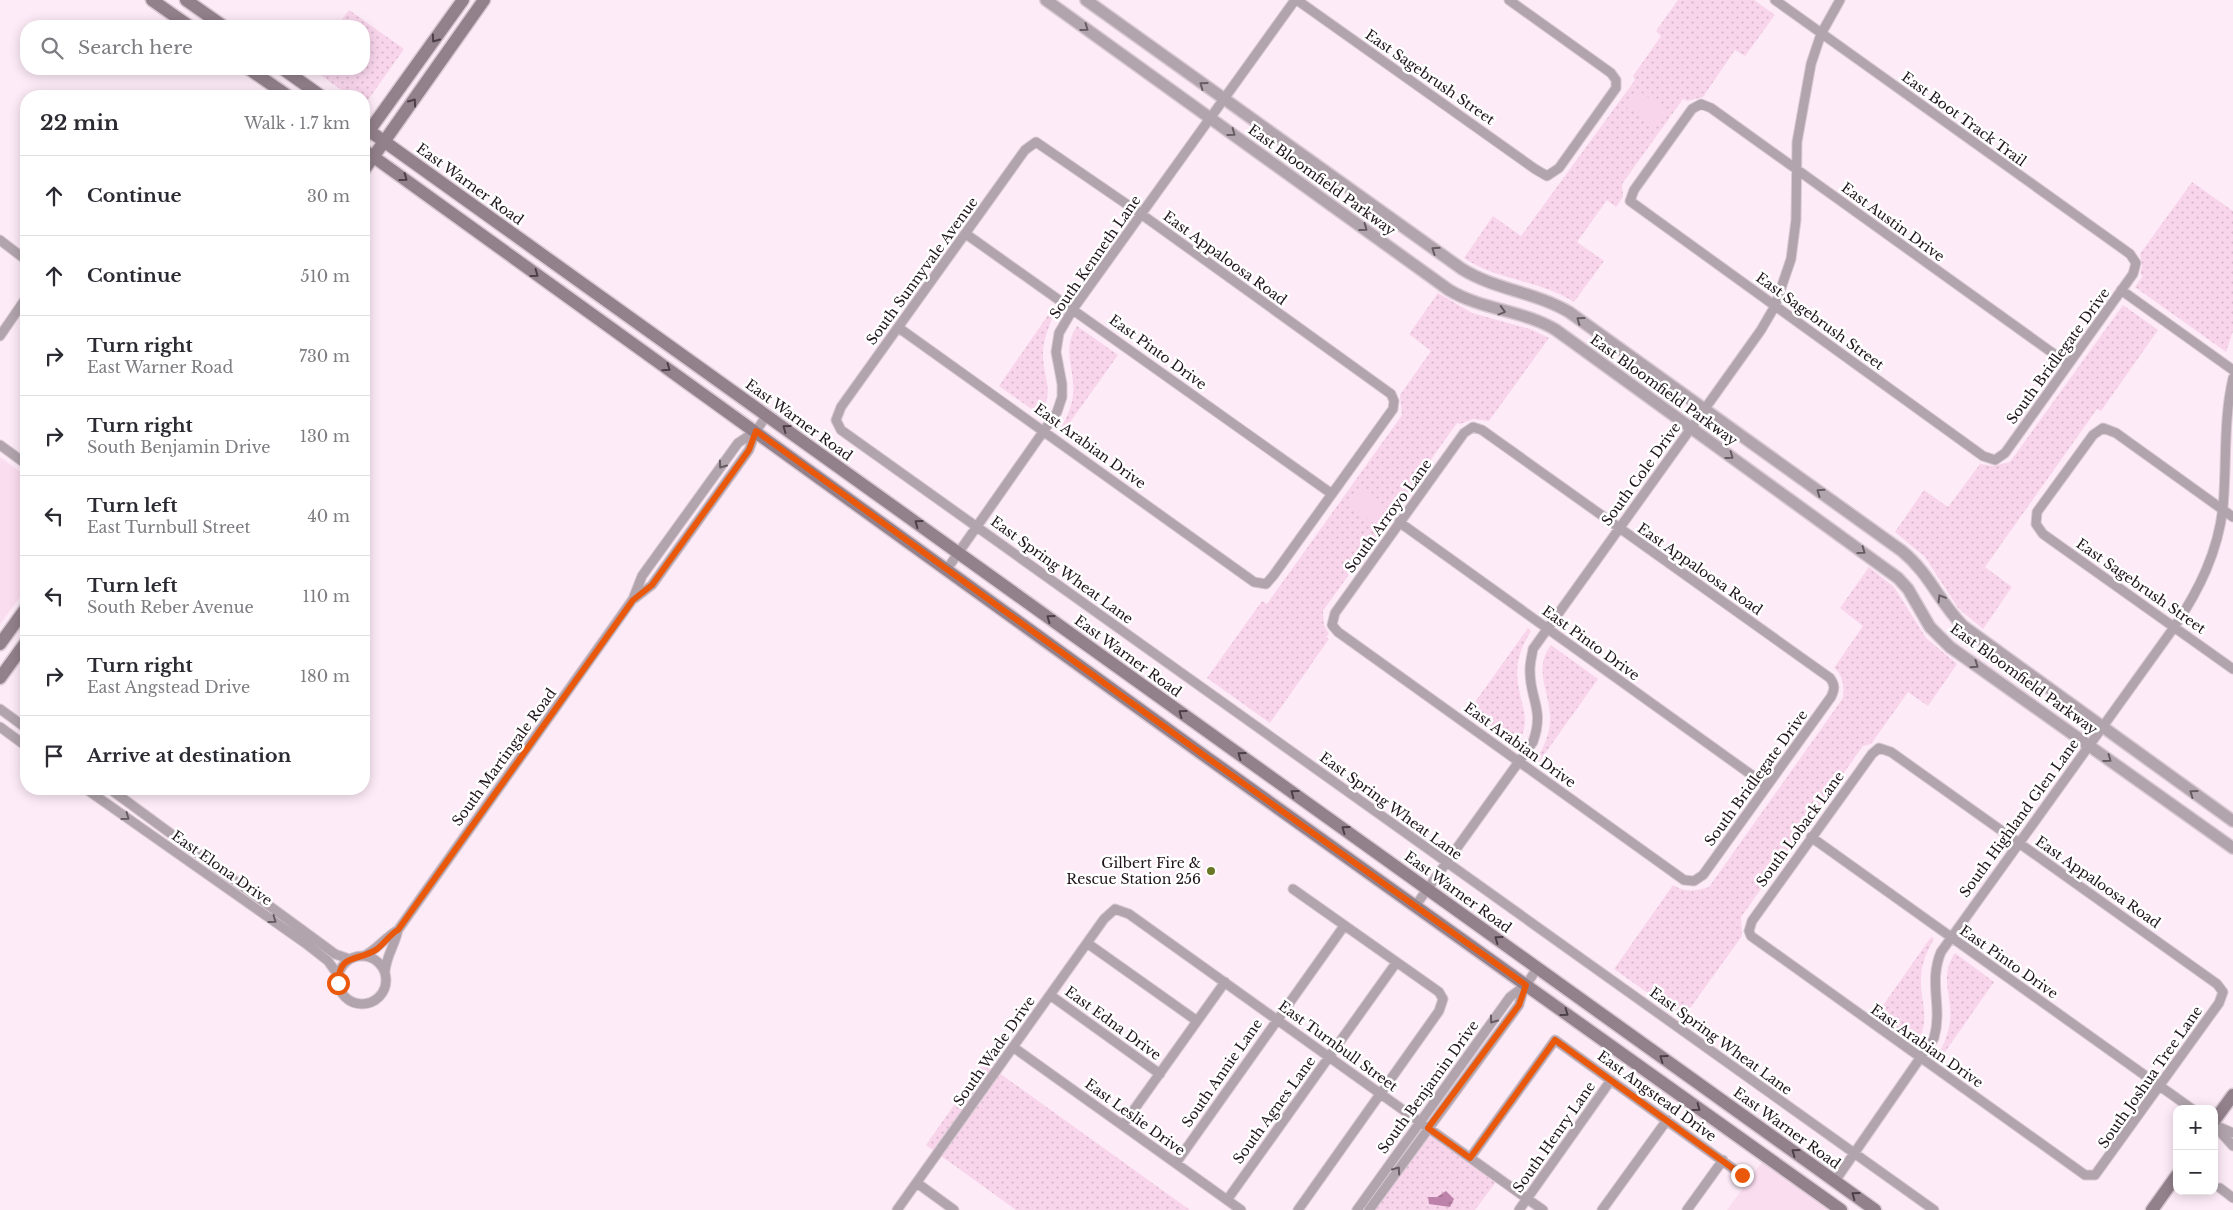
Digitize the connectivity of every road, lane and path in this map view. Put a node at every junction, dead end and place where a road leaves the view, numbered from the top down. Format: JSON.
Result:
{"nodes":[{"id":1,"x":152,"y":0,"type":"edge"},
{"id":2,"x":186,"y":0,"type":"edge"},
{"id":3,"x":463,"y":0,"type":"edge"},
{"id":4,"x":484,"y":0,"type":"edge"},
{"id":5,"x":1046,"y":0,"type":"edge"},
{"id":6,"x":1086,"y":0,"type":"edge"},
{"id":7,"x":1296,"y":0,"type":"edge"},
{"id":8,"x":1509,"y":0,"type":"edge"},
{"id":9,"x":1775,"y":0,"type":"edge"},
{"id":10,"x":1840,"y":0,"type":"edge"},
{"id":11,"x":180,"y":20,"type":"edge"},
{"id":12,"x":214,"y":20,"type":"edge"},
{"id":13,"x":1821,"y":34,"type":"junction"},
{"id":14,"x":258,"y":75,"type":"edge"},
{"id":15,"x":291,"y":75,"type":"edge"},
{"id":16,"x":279,"y":90,"type":"edge"},
{"id":17,"x":313,"y":90,"type":"edge"},
{"id":18,"x":1223,"y":99,"type":"junction"},
{"id":19,"x":1210,"y":117,"type":"junction"},
{"id":20,"x":370,"y":127,"type":"edge"},
{"id":21,"x":370,"y":134,"type":"edge"},
{"id":22,"x":385,"y":142,"type":"junction"},
{"id":23,"x":1036,"y":142,"type":"joint"},
{"id":24,"x":370,"y":152,"type":"edge"},
{"id":25,"x":370,"y":154,"type":"edge"},
{"id":26,"x":1796,"y":170,"type":"junction"},
{"id":27,"x":1630,"y":200,"type":"joint"},
{"id":28,"x":1141,"y":214,"type":"junction"},
{"id":29,"x":966,"y":234,"type":"junction"},
{"id":30,"x":0,"y":240,"type":"edge"},
{"id":31,"x":20,"y":255,"type":"edge"},
{"id":32,"x":2136,"y":263,"type":"joint"},
{"id":33,"x":591,"y":290,"type":"junction"},
{"id":34,"x":2121,"y":290,"type":"junction"},
{"id":35,"x":579,"y":306,"type":"junction"},
{"id":36,"x":1775,"y":306,"type":"junction"},
{"id":37,"x":20,"y":307,"type":"edge"},
{"id":38,"x":1074,"y":309,"type":"junction"},
{"id":39,"x":899,"y":328,"type":"junction"},
{"id":40,"x":0,"y":336,"type":"edge"},
{"id":41,"x":2068,"y":364,"type":"junction"},
{"id":42,"x":2233,"y":370,"type":"edge"},
{"id":43,"x":2233,"y":378,"type":"edge"},
{"id":44,"x":1704,"y":410,"type":"junction"},
{"id":45,"x":767,"y":415,"type":"junction"},
{"id":46,"x":836,"y":420,"type":"joint"},
{"id":47,"x":1473,"y":427,"type":"joint"},
{"id":48,"x":1691,"y":428,"type":"junction"},
{"id":49,"x":1045,"y":430,"type":"junction"},
{"id":50,"x":756,"y":431,"type":"junction"},
{"id":51,"x":0,"y":445,"type":"edge"},
{"id":52,"x":20,"y":460,"type":"edge"},
{"id":53,"x":1996,"y":460,"type":"joint"},
{"id":54,"x":1332,"y":494,"type":"junction"},
{"id":55,"x":2223,"y":509,"type":"junction"},
{"id":56,"x":2233,"y":517,"type":"edge"},
{"id":57,"x":1399,"y":522,"type":"junction"},
{"id":58,"x":976,"y":526,"type":"junction"},
{"id":59,"x":1619,"y":529,"type":"junction"},
{"id":60,"x":958,"y":552,"type":"junction"},
{"id":61,"x":946,"y":569,"type":"junction"},
{"id":62,"x":633,"y":600,"type":"junction"},
{"id":63,"x":20,"y":616,"type":"edge"},
{"id":64,"x":1332,"y":625,"type":"joint"},
{"id":65,"x":2174,"y":626,"type":"junction"},
{"id":66,"x":1547,"y":628,"type":"junction"},
{"id":67,"x":0,"y":644,"type":"edge"},
{"id":68,"x":20,"y":650,"type":"edge"},
{"id":69,"x":2233,"y":668,"type":"edge"},
{"id":70,"x":0,"y":678,"type":"edge"},
{"id":71,"x":1834,"y":686,"type":"joint"},
{"id":72,"x":0,"y":708,"type":"edge"},
{"id":73,"x":20,"y":723,"type":"edge"},
{"id":74,"x":0,"y":727,"type":"edge"},
{"id":75,"x":2102,"y":728,"type":"junction"},
{"id":76,"x":1222,"y":741,"type":"junction"},
{"id":77,"x":20,"y":742,"type":"edge"},
{"id":78,"x":2089,"y":745,"type":"junction"},
{"id":79,"x":1879,"y":748,"type":"joint"},
{"id":80,"x":1209,"y":759,"type":"junction"},
{"id":81,"x":1520,"y":761,"type":"junction"},
{"id":82,"x":1768,"y":786,"type":"junction"},
{"id":83,"x":95,"y":795,"type":"edge"},
{"id":84,"x":118,"y":795,"type":"edge"},
{"id":85,"x":2233,"y":821,"type":"edge"},
{"id":86,"x":1811,"y":837,"type":"junction"},
{"id":87,"x":2019,"y":843,"type":"junction"},
{"id":88,"x":2233,"y":848,"type":"edge"},
{"id":89,"x":1448,"y":863,"type":"junction"},
{"id":90,"x":1694,"y":881,"type":"joint"},
{"id":91,"x":1293,"y":888,"type":"dead end"},
{"id":92,"x":1428,"y":889,"type":"junction"},
{"id":93,"x":1416,"y":905,"type":"junction"},
{"id":94,"x":1115,"y":909,"type":"joint"},
{"id":95,"x":1344,"y":926,"type":"junction"},
{"id":96,"x":398,"y":930,"type":"junction"},
{"id":97,"x":1749,"y":930,"type":"joint"},
{"id":98,"x":1951,"y":938,"type":"junction"},
{"id":99,"x":1088,"y":943,"type":"junction"},
{"id":100,"x":364,"y":956,"type":"junction"},
{"id":101,"x":349,"y":959,"type":"junction"},
{"id":102,"x":1396,"y":963,"type":"junction"},
{"id":103,"x":1538,"y":968,"type":"junction"},
{"id":104,"x":385,"y":972,"type":"junction"},
{"id":105,"x":338,"y":975,"type":"junction"},
{"id":106,"x":1225,"y":982,"type":"junction"},
{"id":107,"x":1526,"y":985,"type":"junction"},
{"id":108,"x":2223,"y":992,"type":"joint"},
{"id":109,"x":1050,"y":995,"type":"junction"},
{"id":110,"x":1277,"y":1020,"type":"junction"},
{"id":111,"x":1197,"y":1022,"type":"junction"},
{"id":112,"x":1013,"y":1047,"type":"junction"},
{"id":113,"x":1329,"y":1057,"type":"junction"},
{"id":114,"x":1921,"y":1059,"type":"junction"},
{"id":115,"x":1160,"y":1074,"type":"junction"},
{"id":116,"x":1611,"y":1080,"type":"junction"},
{"id":117,"x":2160,"y":1086,"type":"junction"},
{"id":118,"x":1381,"y":1094,"type":"junction"},
{"id":119,"x":2233,"y":1095,"type":"edge"},
{"id":120,"x":2186,"y":1105,"type":"edge"},
{"id":121,"x":2218,"y":1117,"type":"edge"},
{"id":122,"x":1666,"y":1120,"type":"junction"},
{"id":123,"x":1419,"y":1122,"type":"junction"},
{"id":124,"x":2218,"y":1125,"type":"edge"},
{"id":125,"x":1123,"y":1126,"type":"junction"},
{"id":126,"x":1428,"y":1128,"type":"junction"},
{"id":127,"x":2218,"y":1128,"type":"edge"},
{"id":128,"x":2233,"y":1133,"type":"edge"},
{"id":129,"x":2233,"y":1146,"type":"edge"},
{"id":130,"x":1854,"y":1153,"type":"junction"},
{"id":131,"x":1470,"y":1158,"type":"junction"},
{"id":132,"x":1722,"y":1160,"type":"junction"},
{"id":133,"x":1176,"y":1163,"type":"junction"},
{"id":134,"x":1742,"y":1175,"type":"dead end"},
{"id":135,"x":2095,"y":1175,"type":"joint"},
{"id":136,"x":2173,"y":1180,"type":"edge"},
{"id":137,"x":1835,"y":1181,"type":"junction"},
{"id":138,"x":916,"y":1183,"type":"junction"},
{"id":139,"x":2220,"y":1188,"type":"dead end"},
{"id":140,"x":2233,"y":1198,"type":"edge"},
{"id":141,"x":1527,"y":1199,"type":"junction"},
{"id":142,"x":1227,"y":1200,"type":"junction"},
{"id":143,"x":897,"y":1210,"type":"edge"},
{"id":144,"x":954,"y":1210,"type":"edge"},
{"id":145,"x":1241,"y":1210,"type":"edge"},
{"id":146,"x":1298,"y":1210,"type":"edge"},
{"id":147,"x":1357,"y":1210,"type":"edge"},
{"id":148,"x":1369,"y":1210,"type":"edge"},
{"id":149,"x":1519,"y":1210,"type":"edge"},
{"id":150,"x":1542,"y":1210,"type":"edge"},
{"id":151,"x":1602,"y":1210,"type":"edge"},
{"id":152,"x":1687,"y":1210,"type":"edge"},
{"id":153,"x":1841,"y":1210,"type":"edge"},
{"id":154,"x":1875,"y":1210,"type":"edge"},
{"id":155,"x":1934,"y":1210,"type":"edge"},
{"id":156,"x":2152,"y":1210,"type":"edge"}],
"edges":[{"from":1,"to":11,"type":"main road"},
{"from":2,"to":12,"type":"main road"},
{"from":3,"to":20,"type":"main road","one_way":true},
{"from":22,"to":4,"type":"main road","one_way":true},
{"from":5,"to":19,"type":"street","name":"East Bloomfield Parkway","one_way":true},
{"from":18,"to":6,"type":"street","name":"East Bloomfield Parkway","one_way":true},
{"from":7,"to":8,"type":"street","name":"East Sagebrush Street"},
{"from":7,"to":18,"type":"street","name":"South Kenneth Lane"},
{"from":9,"to":13,"type":"street","name":"East Boot Track Trail"},
{"from":10,"to":13,"type":"street","name":"South Cole Drive"},
{"from":13,"to":26,"type":"street","name":"South Cole Drive"},
{"from":13,"to":32,"type":"street","name":"East Boot Track Trail"},
{"from":14,"to":16,"type":"main road"},
{"from":15,"to":17,"type":"main road"},
{"from":18,"to":19,"type":"street","name":"South Kenneth Lane"},
{"from":44,"to":18,"type":"street","name":"East Bloomfield Parkway","one_way":true},
{"from":19,"to":28,"type":"street","name":"South Kenneth Lane"},
{"from":19,"to":48,"type":"street","name":"East Bloomfield Parkway","one_way":true},
{"from":21,"to":22,"type":"main road","name":"East Warner Road"},
{"from":22,"to":24,"type":"main road"},
{"from":22,"to":33,"type":"main road","name":"East Warner Road"},
{"from":23,"to":28,"type":"street","name":"East Appaloosa Road"},
{"from":23,"to":29,"type":"street","name":"South Sunnyvale Avenue"},
{"from":25,"to":35,"type":"main road","one_way":true},
{"from":26,"to":27,"type":"street","name":"East Austin Drive"},
{"from":26,"to":36,"type":"street","name":"South Cole Drive"},
{"from":26,"to":41,"type":"street","name":"East Austin Drive"},
{"from":27,"to":36,"type":"street","name":"East Sagebrush Street"},
{"from":28,"to":38,"type":"street","name":"South Kenneth Lane"},
{"from":28,"to":54,"type":"street","name":"East Appaloosa Road"},
{"from":29,"to":38,"type":"street","name":"East Pinto Drive"},
{"from":29,"to":39,"type":"street","name":"South Sunnyvale Avenue"},
{"from":30,"to":31,"type":"street"},
{"from":32,"to":34,"type":"street","name":"South Bridlegate Drive"},
{"from":33,"to":35,"type":"main road"},
{"from":33,"to":45,"type":"main road","name":"East Warner Road"},
{"from":34,"to":41,"type":"street","name":"South Bridlegate Drive"},
{"from":34,"to":42,"type":"street"},
{"from":35,"to":50,"type":"main road","one_way":true},
{"from":36,"to":44,"type":"street","name":"South Cole Drive"},
{"from":36,"to":53,"type":"street","name":"East Sagebrush Street"},
{"from":37,"to":40,"type":"street"},
{"from":38,"to":49,"type":"street","name":"South Kenneth Lane"},
{"from":38,"to":54,"type":"street","name":"East Pinto Drive"},
{"from":39,"to":46,"type":"street","name":"South Sunnyvale Avenue"},
{"from":39,"to":49,"type":"street","name":"East Arabian Drive"},
{"from":41,"to":53,"type":"street","name":"South Bridlegate Drive"},
{"from":43,"to":55,"type":"street","name":"South Highland Glen Lane"},
{"from":44,"to":48,"type":"street","name":"South Cole Drive"},
{"from":75,"to":44,"type":"street","name":"East Bloomfield Parkway","one_way":true},
{"from":45,"to":50,"type":"street","name":"South Martingale Road"},
{"from":60,"to":45,"type":"main road","name":"East Warner Road","one_way":true},
{"from":46,"to":58,"type":"street","name":"East Spring Wheat Lane"},
{"from":47,"to":57,"type":"street","name":"South Arroyo Lane"},
{"from":47,"to":59,"type":"street","name":"East Appaloosa Road"},
{"from":48,"to":59,"type":"street","name":"South Cole Drive"},
{"from":48,"to":78,"type":"street","name":"East Bloomfield Parkway","one_way":true},
{"from":49,"to":54,"type":"street","name":"East Arabian Drive"},
{"from":49,"to":58,"type":"street","name":"South Kenneth Lane"},
{"from":50,"to":61,"type":"main road"},
{"from":50,"to":62,"type":"street","name":"South Martingale Road"},
{"from":50,"to":62,"type":"street","name":"South Martingale Road","one_way":true},
{"from":51,"to":52,"type":"street"},
{"from":55,"to":56,"type":"street"},
{"from":55,"to":65,"type":"street","name":"South Highland Glen Lane"},
{"from":55,"to":65,"type":"street","name":"East Sagebrush Street"},
{"from":57,"to":64,"type":"street","name":"South Arroyo Lane"},
{"from":57,"to":66,"type":"street","name":"East Pinto Drive"},
{"from":58,"to":60,"type":"street","name":"South Kenneth Lane"},
{"from":58,"to":89,"type":"street","name":"East Spring Wheat Lane"},
{"from":59,"to":66,"type":"street","name":"South Cole Drive"},
{"from":59,"to":71,"type":"street","name":"East Appaloosa Road"},
{"from":60,"to":61,"type":"street","name":"South Kenneth Lane"},
{"from":76,"to":60,"type":"main road","name":"East Warner Road","one_way":true},
{"from":61,"to":80,"type":"main road"},
{"from":62,"to":96,"type":"street","name":"South Martingale Road"},
{"from":63,"to":67,"type":"main road"},
{"from":64,"to":81,"type":"street","name":"East Arabian Drive"},
{"from":65,"to":69,"type":"street","name":"East Sagebrush Street"},
{"from":65,"to":75,"type":"street","name":"South Highland Glen Lane"},
{"from":66,"to":81,"type":"street","name":"South Cole Drive"},
{"from":66,"to":82,"type":"street","name":"East Pinto Drive"},
{"from":68,"to":70,"type":"main road"},
{"from":71,"to":82,"type":"street","name":"South Bridlegate Drive"},
{"from":72,"to":73,"type":"street"},
{"from":74,"to":77,"type":"street"},
{"from":75,"to":78,"type":"street","name":"South Highland Glen Lane"},
{"from":85,"to":75,"type":"street","name":"East Bloomfield Parkway","one_way":true},
{"from":76,"to":80,"type":"main road"},
{"from":92,"to":76,"type":"main road","name":"East Warner Road","one_way":true},
{"from":78,"to":87,"type":"street","name":"South Highland Glen Lane"},
{"from":78,"to":88,"type":"street","name":"East Bloomfield Parkway","one_way":true},
{"from":79,"to":86,"type":"street","name":"South Loback Lane"},
{"from":79,"to":87,"type":"street","name":"East Appaloosa Road"},
{"from":80,"to":93,"type":"main road"},
{"from":81,"to":89,"type":"street","name":"South Cole Drive"},
{"from":81,"to":90,"type":"street","name":"East Arabian Drive"},
{"from":82,"to":90,"type":"street","name":"South Bridlegate Drive"},
{"from":83,"to":105,"type":"street","name":"East Elona Drive","one_way":true},
{"from":84,"to":101,"type":"street","name":"East Elona Drive"},
{"from":86,"to":97,"type":"street","name":"South Loback Lane"},
{"from":86,"to":98,"type":"street","name":"East Pinto Drive"},
{"from":87,"to":98,"type":"street","name":"South Highland Glen Lane"},
{"from":87,"to":108,"type":"street","name":"East Appaloosa Road"},
{"from":89,"to":92,"type":"street","name":"South Cole Drive"},
{"from":89,"to":130,"type":"street","name":"East Spring Wheat Lane"},
{"from":91,"to":95,"type":"street"},
{"from":92,"to":93,"type":"street","name":"South Cole Drive"},
{"from":103,"to":92,"type":"main road","name":"East Warner Road","one_way":true},
{"from":93,"to":107,"type":"main road"},
{"from":94,"to":99,"type":"street","name":"South Wade Drive"},
{"from":94,"to":106,"type":"street","name":"East Turnbull Street"},
{"from":95,"to":102,"type":"street"},
{"from":95,"to":110,"type":"street","name":"South Annie Lane"},
{"from":96,"to":100,"type":"street","name":"South Martingale Road"},
{"from":96,"to":104,"type":"street","name":"South Martingale Road"},
{"from":97,"to":114,"type":"street","name":"East Arabian Drive"},
{"from":98,"to":114,"type":"street","name":"South Highland Glen Lane"},
{"from":98,"to":117,"type":"street","name":"East Pinto Drive"},
{"from":99,"to":109,"type":"street","name":"South Wade Drive"},
{"from":99,"to":111,"type":"street"},
{"from":100,"to":101,"type":"street"},
{"from":100,"to":104,"type":"street"},
{"from":101,"to":105,"type":"street"},
{"from":102,"to":113,"type":"street","name":"South Agnes Lane"},
{"from":102,"to":118,"type":"street"},
{"from":103,"to":107,"type":"street","name":"South Benjamin Drive"},
{"from":137,"to":103,"type":"main road","name":"East Warner Road","one_way":true},
{"from":104,"to":105,"type":"street"},
{"from":106,"to":110,"type":"street","name":"East Turnbull Street"},
{"from":106,"to":111,"type":"street"},
{"from":107,"to":123,"type":"street","name":"South Benjamin Drive","one_way":true},
{"from":107,"to":126,"type":"street","name":"South Benjamin Drive"},
{"from":107,"to":153,"type":"main road","one_way":true},
{"from":108,"to":117,"type":"street","name":"South Joshua Tree Lane"},
{"from":109,"to":112,"type":"street","name":"South Wade Drive"},
{"from":109,"to":115,"type":"street","name":"East Edna Drive"},
{"from":110,"to":113,"type":"street","name":"East Turnbull Street"},
{"from":110,"to":133,"type":"street","name":"South Annie Lane"},
{"from":111,"to":115,"type":"street"},
{"from":112,"to":125,"type":"street","name":"East Leslie Drive"},
{"from":112,"to":138,"type":"street","name":"South Wade Drive"},
{"from":113,"to":118,"type":"street","name":"East Turnbull Street"},
{"from":113,"to":142,"type":"street","name":"South Agnes Lane"},
{"from":114,"to":130,"type":"street","name":"South Highland Glen Lane"},
{"from":114,"to":135,"type":"street","name":"East Arabian Drive"},
{"from":115,"to":125,"type":"street"},
{"from":116,"to":122,"type":"street","name":"East Angstead Drive"},
{"from":116,"to":131,"type":"street","name":"East Angstead Drive"},
{"from":116,"to":141,"type":"street","name":"South Henry Lane"},
{"from":117,"to":120,"type":"street","name":"East Pinto Drive"},
{"from":117,"to":135,"type":"street","name":"South Joshua Tree Lane"},
{"from":118,"to":123,"type":"street","name":"East Turnbull Street"},
{"from":118,"to":146,"type":"street"},
{"from":119,"to":121,"type":"main road"},
{"from":122,"to":132,"type":"street","name":"East Angstead Drive"},
{"from":122,"to":151,"type":"street"},
{"from":123,"to":126,"type":"street","name":"East Turnbull Street"},
{"from":123,"to":147,"type":"street","name":"South Benjamin Drive"},
{"from":124,"to":128,"type":"street"},
{"from":125,"to":133,"type":"street","name":"East Leslie Drive"},
{"from":126,"to":131,"type":"street","name":"East Turnbull Street"},
{"from":148,"to":126,"type":"street","name":"South Benjamin Drive","one_way":true},
{"from":127,"to":129,"type":"street"},
{"from":130,"to":137,"type":"street","name":"South Highland Glen Lane"},
{"from":130,"to":155,"type":"street","name":"East Spring Wheat Lane"},
{"from":131,"to":141,"type":"street","name":"East Turnbull Street"},
{"from":132,"to":134,"type":"street","name":"East Angstead Drive"},
{"from":132,"to":152,"type":"street"},
{"from":133,"to":142,"type":"street","name":"East Leslie Drive"},
{"from":136,"to":156,"type":"main road"},
{"from":154,"to":137,"type":"main road","name":"East Warner Road","one_way":true},
{"from":138,"to":143,"type":"street","name":"South Wade Drive"},
{"from":138,"to":144,"type":"street"},
{"from":139,"to":140,"type":"street"},
{"from":141,"to":149,"type":"street","name":"South Henry Lane"},
{"from":141,"to":150,"type":"street","name":"East Turnbull Street"},
{"from":142,"to":145,"type":"street","name":"East Leslie Drive"}]}
